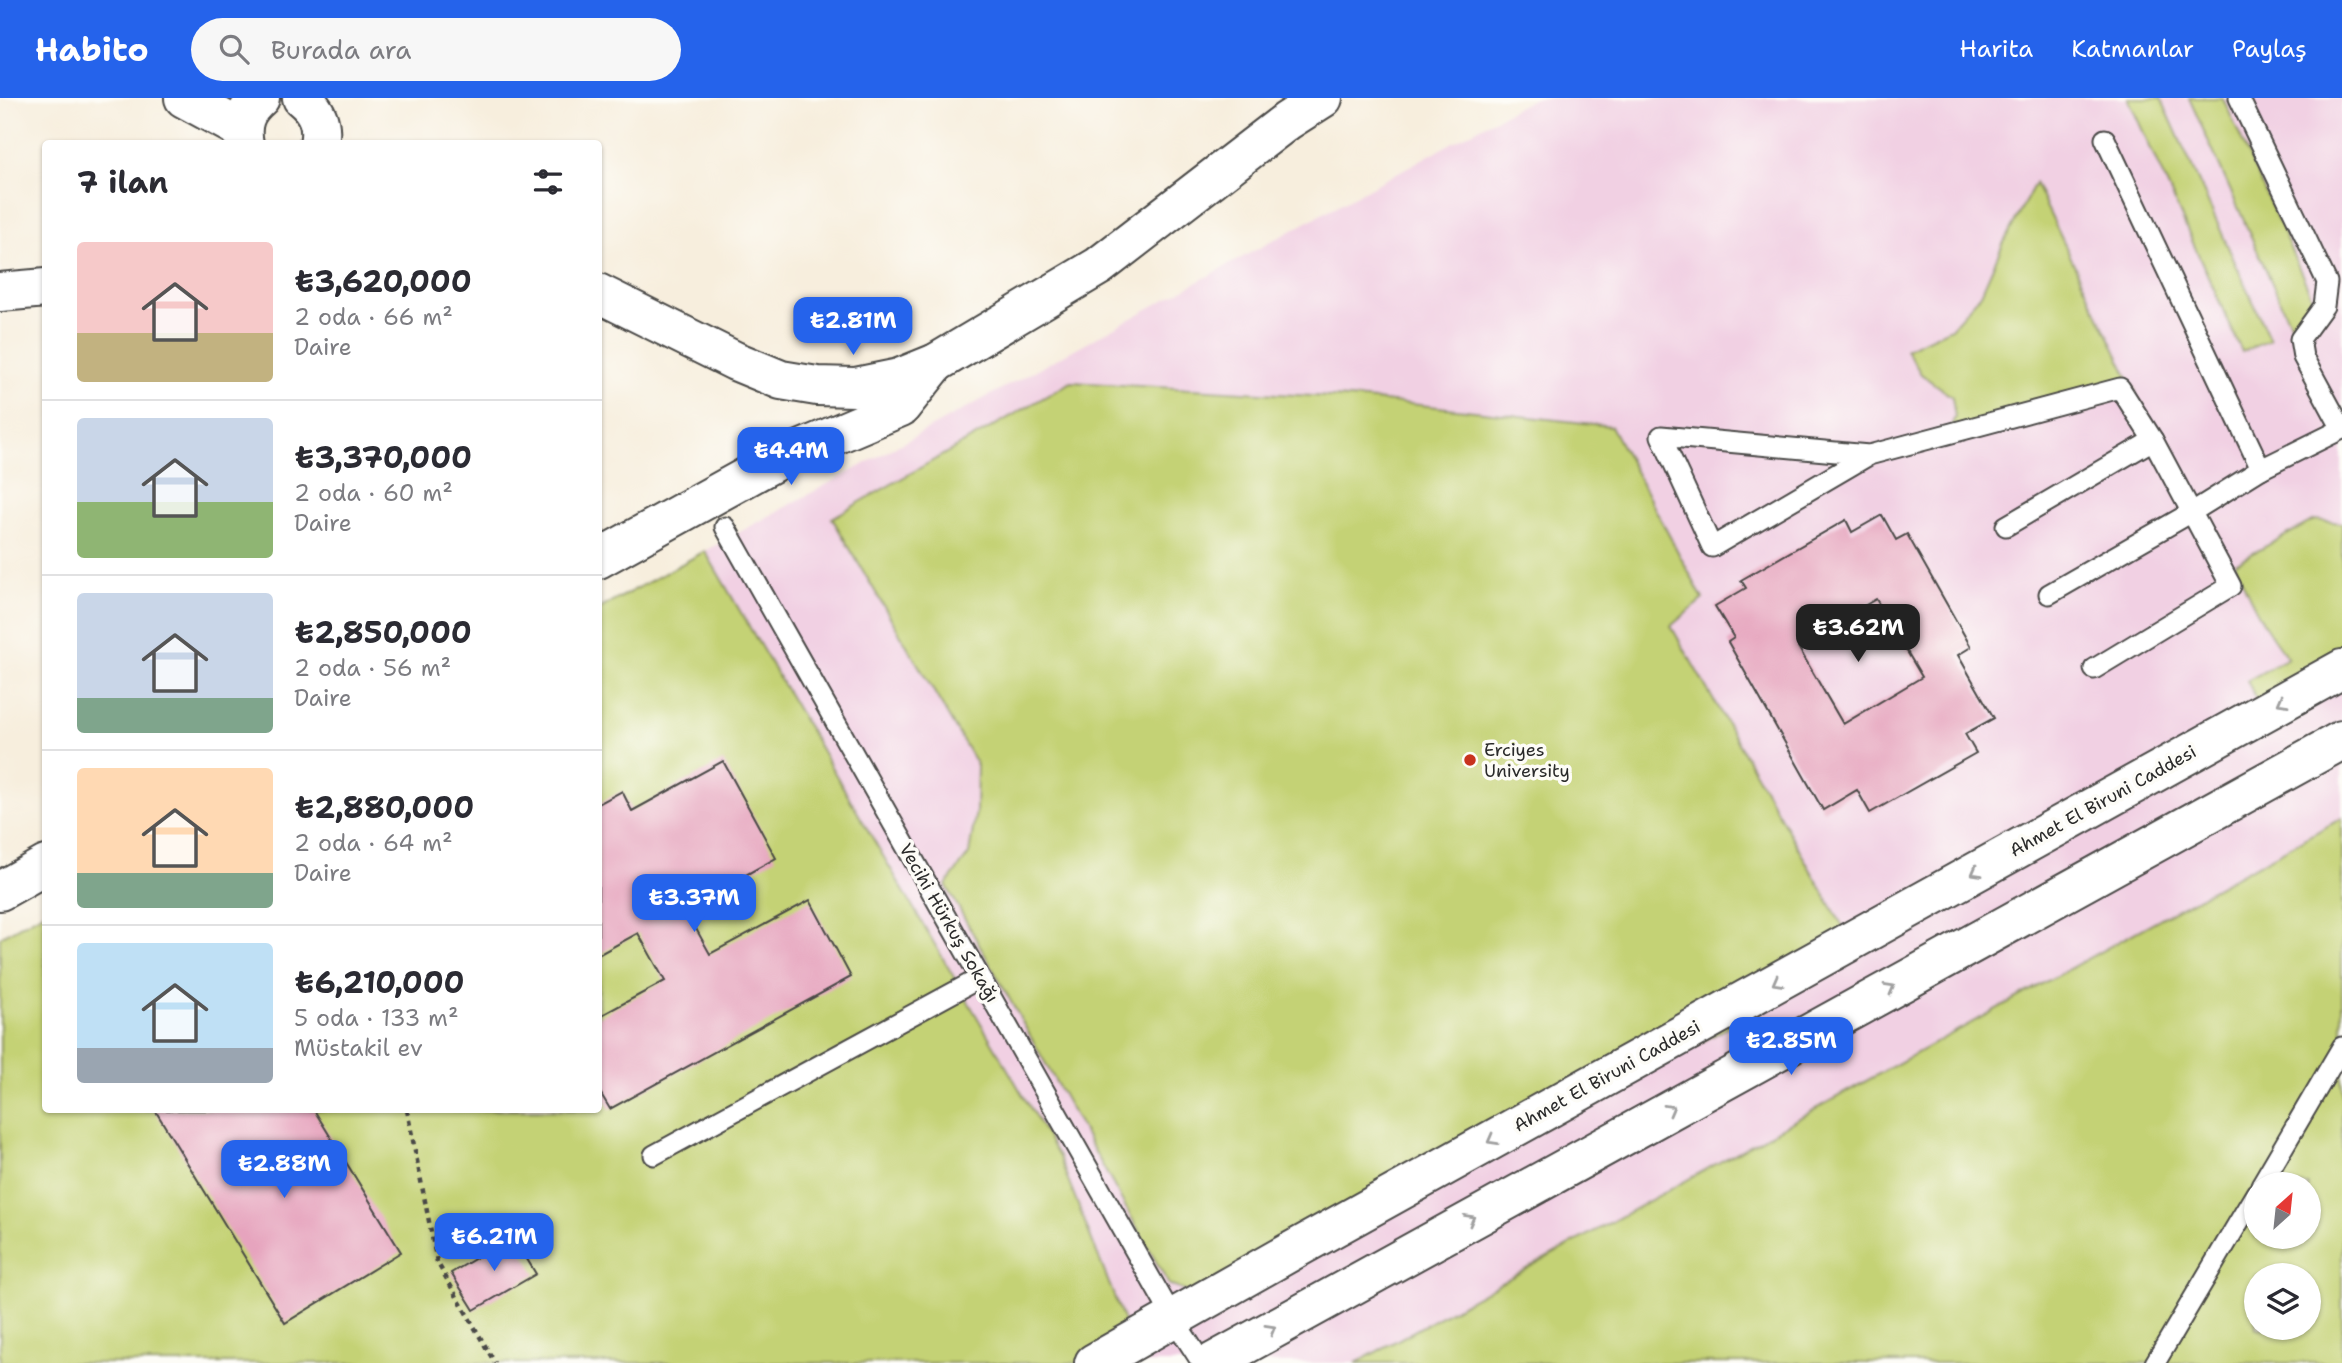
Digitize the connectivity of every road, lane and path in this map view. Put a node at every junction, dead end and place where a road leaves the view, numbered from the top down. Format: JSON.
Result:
{"nodes":[{"id":1,"x":184,"y":98,"type":"edge"},
{"id":2,"x":1323,"y":98,"type":"edge"},
{"id":3,"x":2239,"y":98,"type":"edge"},
{"id":4,"x":248,"y":124,"type":"edge"},
{"id":5,"x":2105,"y":139,"type":"dead end"},
{"id":6,"x":42,"y":288,"type":"edge"},
{"id":7,"x":0,"y":292,"type":"edge"},
{"id":8,"x":602,"y":295,"type":"edge"},
{"id":9,"x":936,"y":363,"type":"junction"},
{"id":10,"x":2342,"y":429,"type":"edge"},
{"id":11,"x":2153,"y":440,"type":"junction"},
{"id":12,"x":1869,"y":455,"type":"junction"},
{"id":13,"x":2261,"y":469,"type":"junction"},
{"id":14,"x":2192,"y":512,"type":"junction"},
{"id":15,"x":2006,"y":526,"type":"dead end"},
{"id":16,"x":725,"y":527,"type":"dead end"},
{"id":17,"x":602,"y":557,"type":"edge"},
{"id":18,"x":2049,"y":594,"type":"dead end"},
{"id":19,"x":2094,"y":668,"type":"dead end"},
{"id":20,"x":2342,"y":669,"type":"edge"},
{"id":21,"x":2342,"y":740,"type":"edge"},
{"id":22,"x":42,"y":867,"type":"edge"},
{"id":23,"x":0,"y":891,"type":"edge"},
{"id":24,"x":980,"y":978,"type":"junction"},
{"id":25,"x":2342,"y":1047,"type":"edge"},
{"id":26,"x":408,"y":1113,"type":"edge"},
{"id":27,"x":654,"y":1155,"type":"dead end"},
{"id":28,"x":2269,"y":1172,"type":"edge"},
{"id":29,"x":2244,"y":1213,"type":"edge"},
{"id":30,"x":1173,"y":1318,"type":"junction"},
{"id":31,"x":495,"y":1363,"type":"edge"},
{"id":32,"x":1094,"y":1363,"type":"edge"},
{"id":33,"x":1202,"y":1363,"type":"edge"},
{"id":34,"x":1212,"y":1363,"type":"edge"},
{"id":35,"x":2155,"y":1363,"type":"edge"}],
"edges":[{"from":1,"to":4,"type":"street"},
{"from":2,"to":9,"type":"street"},
{"from":3,"to":10,"type":"lane"},
{"from":5,"to":13,"type":"lane"},
{"from":6,"to":7,"type":"street"},
{"from":8,"to":9,"type":"street"},
{"from":9,"to":17,"type":"street"},
{"from":10,"to":13,"type":"lane"},
{"from":11,"to":12,"type":"lane"},
{"from":11,"to":14,"type":"lane"},
{"from":11,"to":15,"type":"lane"},
{"from":12,"to":12,"type":"lane"},
{"from":13,"to":14,"type":"lane"},
{"from":14,"to":18,"type":"lane"},
{"from":14,"to":19,"type":"lane"},
{"from":16,"to":24,"type":"lane","name":"Vecihi Hürkuş Sokağı"},
{"from":20,"to":30,"type":"street","name":"Ahmet El Biruni Caddesi","one_way":true},
{"from":34,"to":21,"type":"street","one_way":true},
{"from":22,"to":23,"type":"street"},
{"from":24,"to":27,"type":"lane"},
{"from":24,"to":30,"type":"lane","name":"Vecihi Hürkuş Sokağı"},
{"from":25,"to":28,"type":"lane"},
{"from":26,"to":31,"type":"path"},
{"from":29,"to":35,"type":"lane"},
{"from":30,"to":32,"type":"street","name":"Ahmet El Biruni Caddesi"},
{"from":30,"to":33,"type":"lane","name":"Vecihi Hürkuş Sokağı"}]}
